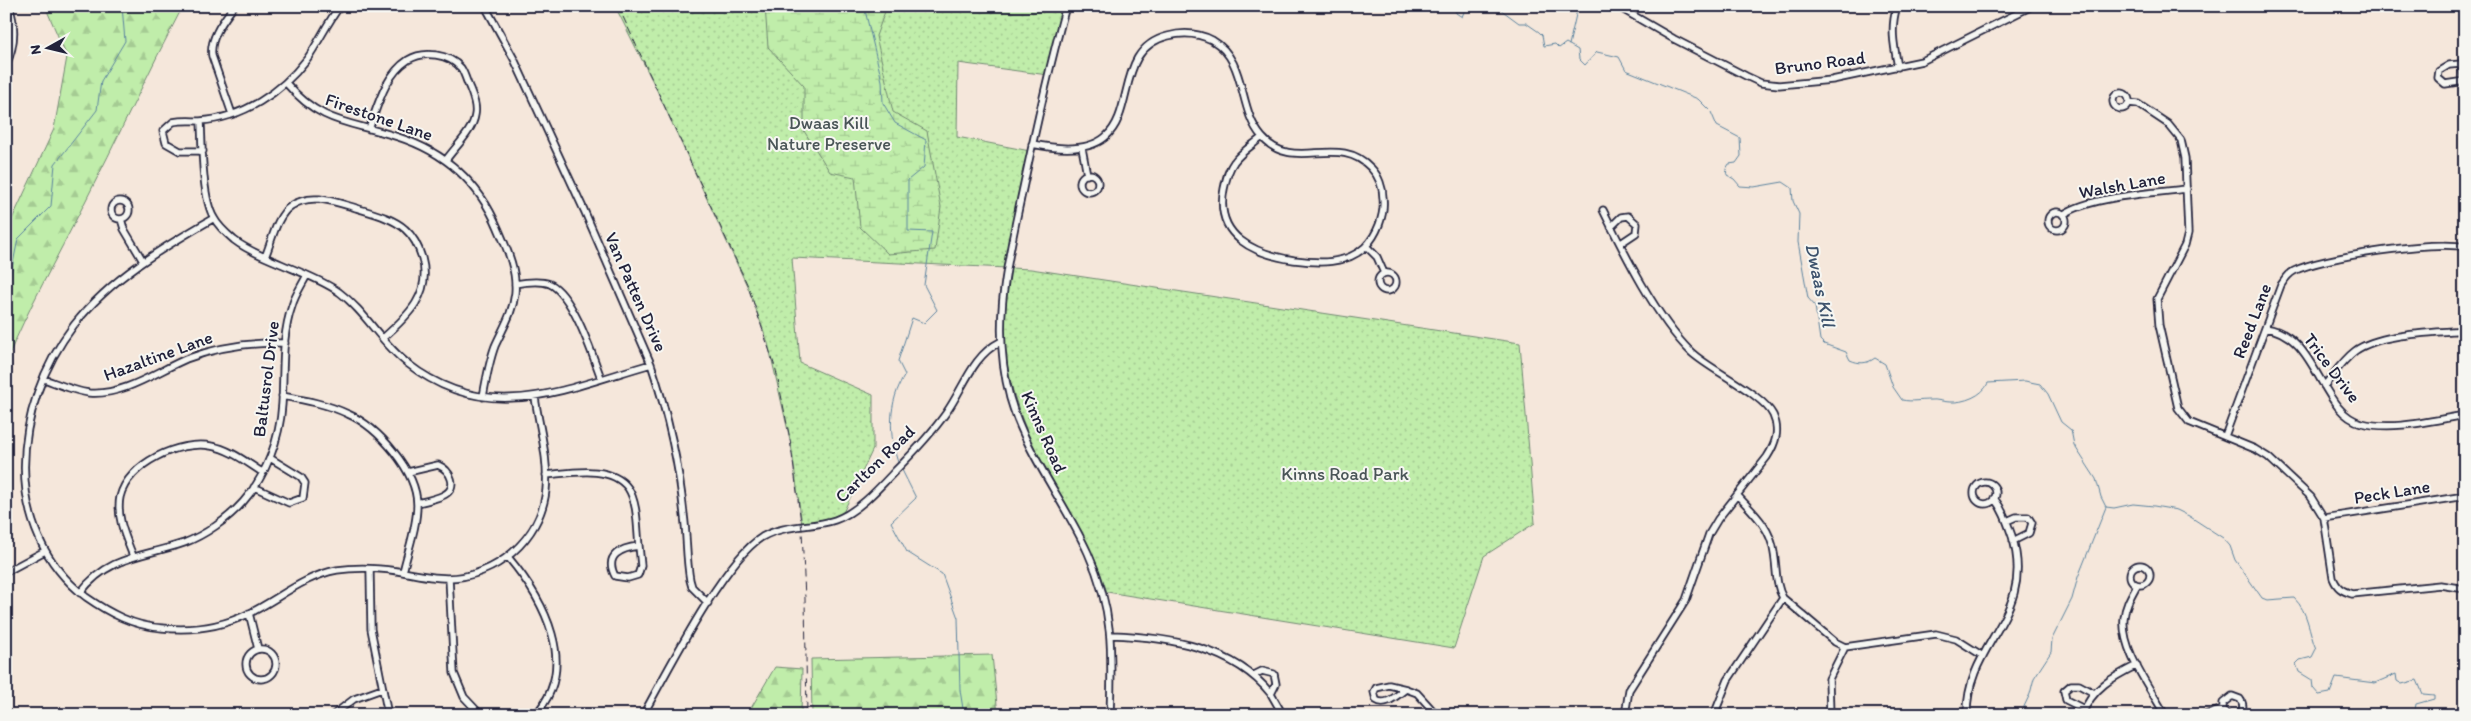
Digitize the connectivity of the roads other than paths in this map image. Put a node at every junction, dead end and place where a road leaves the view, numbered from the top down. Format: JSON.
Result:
{"nodes":[{"id":1,"x":9,"y":6,"type":"edge"},
{"id":2,"x":234,"y":6,"type":"edge"},
{"id":3,"x":340,"y":6,"type":"edge"},
{"id":4,"x":485,"y":6,"type":"edge"},
{"id":5,"x":1066,"y":6,"type":"edge"},
{"id":6,"x":1897,"y":6,"type":"edge"},
{"id":7,"x":2032,"y":6,"type":"edge"},
{"id":8,"x":1622,"y":7,"type":"edge"},
{"id":9,"x":2465,"y":55,"type":"edge"},
{"id":10,"x":2461,"y":64,"type":"junction"},
{"id":11,"x":6,"y":65,"type":"edge"},
{"id":12,"x":1898,"y":68,"type":"junction"},
{"id":13,"x":2465,"y":81,"type":"edge"},
{"id":14,"x":286,"y":83,"type":"junction"},
{"id":15,"x":2129,"y":103,"type":"dead end"},
{"id":16,"x":232,"y":114,"type":"junction"},
{"id":17,"x":201,"y":121,"type":"junction"},
{"id":18,"x":369,"y":129,"type":"junction"},
{"id":19,"x":1262,"y":137,"type":"junction"},
{"id":20,"x":1032,"y":144,"type":"junction"},
{"id":21,"x":1082,"y":148,"type":"junction"},
{"id":22,"x":202,"y":151,"type":"junction"},
{"id":23,"x":446,"y":160,"type":"junction"},
{"id":24,"x":1087,"y":175,"type":"dead end"},
{"id":25,"x":2187,"y":189,"type":"junction"},
{"id":26,"x":1603,"y":210,"type":"dead end"},
{"id":27,"x":2063,"y":215,"type":"dead end"},
{"id":28,"x":214,"y":218,"type":"junction"},
{"id":29,"x":121,"y":220,"type":"dead end"},
{"id":30,"x":1611,"y":227,"type":"junction"},
{"id":31,"x":1621,"y":244,"type":"junction"},
{"id":32,"x":1366,"y":246,"type":"junction"},
{"id":33,"x":2465,"y":247,"type":"edge"},
{"id":34,"x":265,"y":256,"type":"junction"},
{"id":35,"x":143,"y":261,"type":"junction"},
{"id":36,"x":1384,"y":273,"type":"dead end"},
{"id":37,"x":307,"y":275,"type":"junction"},
{"id":38,"x":515,"y":284,"type":"junction"},
{"id":39,"x":2265,"y":328,"type":"junction"},
{"id":40,"x":2465,"y":330,"type":"edge"},
{"id":41,"x":383,"y":338,"type":"junction"},
{"id":42,"x":284,"y":342,"type":"junction"},
{"id":43,"x":1000,"y":342,"type":"junction"},
{"id":44,"x":651,"y":364,"type":"junction"},
{"id":45,"x":601,"y":378,"type":"junction"},
{"id":46,"x":44,"y":379,"type":"junction"},
{"id":47,"x":2324,"y":386,"type":"junction"},
{"id":48,"x":282,"y":396,"type":"junction"},
{"id":49,"x":483,"y":397,"type":"junction"},
{"id":50,"x":535,"y":397,"type":"junction"},
{"id":51,"x":2465,"y":416,"type":"edge"},
{"id":52,"x":2225,"y":436,"type":"junction"},
{"id":53,"x":270,"y":458,"type":"junction"},
{"id":54,"x":262,"y":472,"type":"junction"},
{"id":55,"x":408,"y":472,"type":"junction"},
{"id":56,"x":546,"y":475,"type":"junction"},
{"id":57,"x":254,"y":487,"type":"junction"},
{"id":58,"x":1737,"y":495,"type":"junction"},
{"id":59,"x":2465,"y":496,"type":"edge"},
{"id":60,"x":1994,"y":498,"type":"dead end"},
{"id":61,"x":417,"y":503,"type":"junction"},
{"id":62,"x":2324,"y":518,"type":"junction"},
{"id":63,"x":2007,"y":521,"type":"junction"},
{"id":64,"x":2013,"y":541,"type":"junction"},
{"id":65,"x":639,"y":546,"type":"junction"},
{"id":66,"x":44,"y":552,"type":"junction"},
{"id":67,"x":133,"y":556,"type":"junction"},
{"id":68,"x":508,"y":557,"type":"junction"},
{"id":69,"x":370,"y":570,"type":"junction"},
{"id":70,"x":6,"y":572,"type":"edge"},
{"id":71,"x":403,"y":572,"type":"junction"},
{"id":72,"x":449,"y":578,"type":"junction"},
{"id":73,"x":2136,"y":585,"type":"dead end"},
{"id":74,"x":2465,"y":588,"type":"edge"},
{"id":75,"x":80,"y":593,"type":"junction"},
{"id":76,"x":1783,"y":598,"type":"junction"},
{"id":77,"x":708,"y":603,"type":"junction"},
{"id":78,"x":249,"y":614,"type":"junction"},
{"id":79,"x":1111,"y":635,"type":"junction"},
{"id":80,"x":1845,"y":647,"type":"junction"},
{"id":81,"x":258,"y":649,"type":"junction"},
{"id":82,"x":1983,"y":656,"type":"junction"},
{"id":83,"x":2137,"y":665,"type":"junction"},
{"id":84,"x":1254,"y":675,"type":"junction"},
{"id":85,"x":382,"y":689,"type":"junction"},
{"id":86,"x":1406,"y":689,"type":"junction"},
{"id":87,"x":2094,"y":693,"type":"junction"},
{"id":88,"x":1271,"y":694,"type":"junction"},
{"id":89,"x":2223,"y":709,"type":"junction"},
{"id":90,"x":2083,"y":712,"type":"edge"},
{"id":91,"x":1967,"y":713,"type":"edge"},
{"id":92,"x":333,"y":715,"type":"edge"},
{"id":93,"x":388,"y":715,"type":"edge"},
{"id":94,"x":481,"y":715,"type":"edge"},
{"id":95,"x":535,"y":715,"type":"edge"},
{"id":96,"x":643,"y":715,"type":"edge"},
{"id":97,"x":1110,"y":715,"type":"edge"},
{"id":98,"x":1283,"y":715,"type":"edge"},
{"id":99,"x":1437,"y":715,"type":"edge"},
{"id":100,"x":1625,"y":715,"type":"edge"},
{"id":101,"x":1714,"y":715,"type":"edge"},
{"id":102,"x":1830,"y":715,"type":"edge"},
{"id":103,"x":1950,"y":715,"type":"edge"},
{"id":104,"x":2165,"y":715,"type":"edge"},
{"id":105,"x":2205,"y":715,"type":"edge"},
{"id":106,"x":2227,"y":715,"type":"edge"},
{"id":107,"x":2238,"y":715,"type":"edge"}],
"edges":[{"from":1,"to":11,"type":"street"},
{"from":2,"to":16,"type":"street"},
{"from":3,"to":14,"type":"street"},
{"from":4,"to":44,"type":"street","name":"Van Patten Drive"},
{"from":5,"to":20,"type":"street","name":"Kinns Road"},
{"from":6,"to":12,"type":"street"},
{"from":7,"to":12,"type":"street","name":"Bruno Road"},
{"from":8,"to":12,"type":"street","name":"Bruno Road"},
{"from":9,"to":10,"type":"street"},
{"from":10,"to":13,"type":"street"},
{"from":10,"to":13,"type":"street"},
{"from":14,"to":16,"type":"street"},
{"from":14,"to":18,"type":"street","name":"Firestone Lane"},
{"from":15,"to":25,"type":"street"},
{"from":16,"to":17,"type":"street"},
{"from":17,"to":22,"type":"street"},
{"from":17,"to":22,"type":"street"},
{"from":18,"to":23,"type":"street","name":"Firestone Lane"},
{"from":18,"to":23,"type":"street"},
{"from":19,"to":21,"type":"street"},
{"from":19,"to":32,"type":"street"},
{"from":19,"to":32,"type":"street"},
{"from":20,"to":21,"type":"street"},
{"from":20,"to":43,"type":"street","name":"Kinns Road"},
{"from":21,"to":24,"type":"street"},
{"from":22,"to":28,"type":"street"},
{"from":23,"to":38,"type":"street","name":"Firestone Lane"},
{"from":25,"to":27,"type":"street","name":"Walsh Lane"},
{"from":25,"to":52,"type":"street"},
{"from":26,"to":30,"type":"street"},
{"from":28,"to":34,"type":"street"},
{"from":28,"to":35,"type":"street"},
{"from":29,"to":35,"type":"street"},
{"from":30,"to":31,"type":"street"},
{"from":30,"to":31,"type":"street"},
{"from":31,"to":58,"type":"street"},
{"from":32,"to":36,"type":"street"},
{"from":33,"to":39,"type":"street","name":"Reed Lane"},
{"from":34,"to":37,"type":"street"},
{"from":34,"to":41,"type":"street"},
{"from":35,"to":46,"type":"street"},
{"from":37,"to":41,"type":"street"},
{"from":37,"to":42,"type":"street","name":"Baltusrol Drive"},
{"from":38,"to":45,"type":"street"},
{"from":38,"to":49,"type":"street","name":"Firestone Lane"},
{"from":39,"to":47,"type":"street","name":"Trice Drive"},
{"from":39,"to":52,"type":"street","name":"Reed Lane"},
{"from":40,"to":47,"type":"street"},
{"from":41,"to":49,"type":"street"},
{"from":42,"to":46,"type":"street","name":"Hazaltine Lane"},
{"from":42,"to":48,"type":"street","name":"Baltusrol Drive"},
{"from":43,"to":77,"type":"street","name":"Carlton Road"},
{"from":43,"to":79,"type":"street","name":"Kinns Road"},
{"from":44,"to":45,"type":"street"},
{"from":44,"to":77,"type":"street","name":"Van Patten Drive"},
{"from":45,"to":50,"type":"street"},
{"from":46,"to":66,"type":"street"},
{"from":47,"to":51,"type":"street","name":"Trice Drive"},
{"from":48,"to":53,"type":"street","name":"Baltusrol Drive"},
{"from":48,"to":55,"type":"street"},
{"from":49,"to":50,"type":"street"},
{"from":50,"to":56,"type":"street"},
{"from":52,"to":62,"type":"street"},
{"from":53,"to":54,"type":"street","name":"Baltusrol Drive"},
{"from":53,"to":57,"type":"street"},
{"from":54,"to":57,"type":"street","name":"Baltusrol Drive"},
{"from":54,"to":67,"type":"street"},
{"from":55,"to":61,"type":"street"},
{"from":55,"to":61,"type":"street"},
{"from":56,"to":65,"type":"street"},
{"from":56,"to":68,"type":"street"},
{"from":57,"to":67,"type":"street","name":"Baltusrol Drive"},
{"from":58,"to":76,"type":"street"},
{"from":58,"to":100,"type":"street"},
{"from":59,"to":62,"type":"street","name":"Peck Lane"},
{"from":60,"to":63,"type":"street"},
{"from":61,"to":71,"type":"street"},
{"from":62,"to":74,"type":"street"},
{"from":63,"to":64,"type":"street"},
{"from":63,"to":64,"type":"street"},
{"from":64,"to":82,"type":"street"},
{"from":65,"to":65,"type":"street"},
{"from":66,"to":70,"type":"street"},
{"from":66,"to":75,"type":"street"},
{"from":67,"to":75,"type":"street","name":"Baltusrol Drive"},
{"from":68,"to":72,"type":"street"},
{"from":68,"to":95,"type":"street"},
{"from":69,"to":71,"type":"street"},
{"from":69,"to":78,"type":"street"},
{"from":69,"to":85,"type":"street"},
{"from":71,"to":72,"type":"street"},
{"from":72,"to":94,"type":"street"},
{"from":73,"to":83,"type":"street"},
{"from":75,"to":78,"type":"street"},
{"from":76,"to":80,"type":"street"},
{"from":76,"to":101,"type":"street"},
{"from":77,"to":96,"type":"street","name":"Carlton Road"},
{"from":78,"to":81,"type":"street"},
{"from":79,"to":84,"type":"street"},
{"from":79,"to":97,"type":"street","name":"Kinns Road"},
{"from":80,"to":82,"type":"street"},
{"from":80,"to":102,"type":"street"},
{"from":81,"to":81,"type":"street"},
{"from":82,"to":91,"type":"street"},
{"from":83,"to":87,"type":"street"},
{"from":83,"to":104,"type":"street"},
{"from":84,"to":88,"type":"street"},
{"from":84,"to":88,"type":"street"},
{"from":85,"to":92,"type":"street"},
{"from":85,"to":93,"type":"street"},
{"from":86,"to":86,"type":"street"},
{"from":86,"to":99,"type":"street"},
{"from":87,"to":90,"type":"street"},
{"from":87,"to":90,"type":"street"},
{"from":88,"to":98,"type":"street"},
{"from":89,"to":105,"type":"street"},
{"from":89,"to":106,"type":"street"},
{"from":89,"to":107,"type":"street"},
{"from":91,"to":103,"type":"street"}]}
